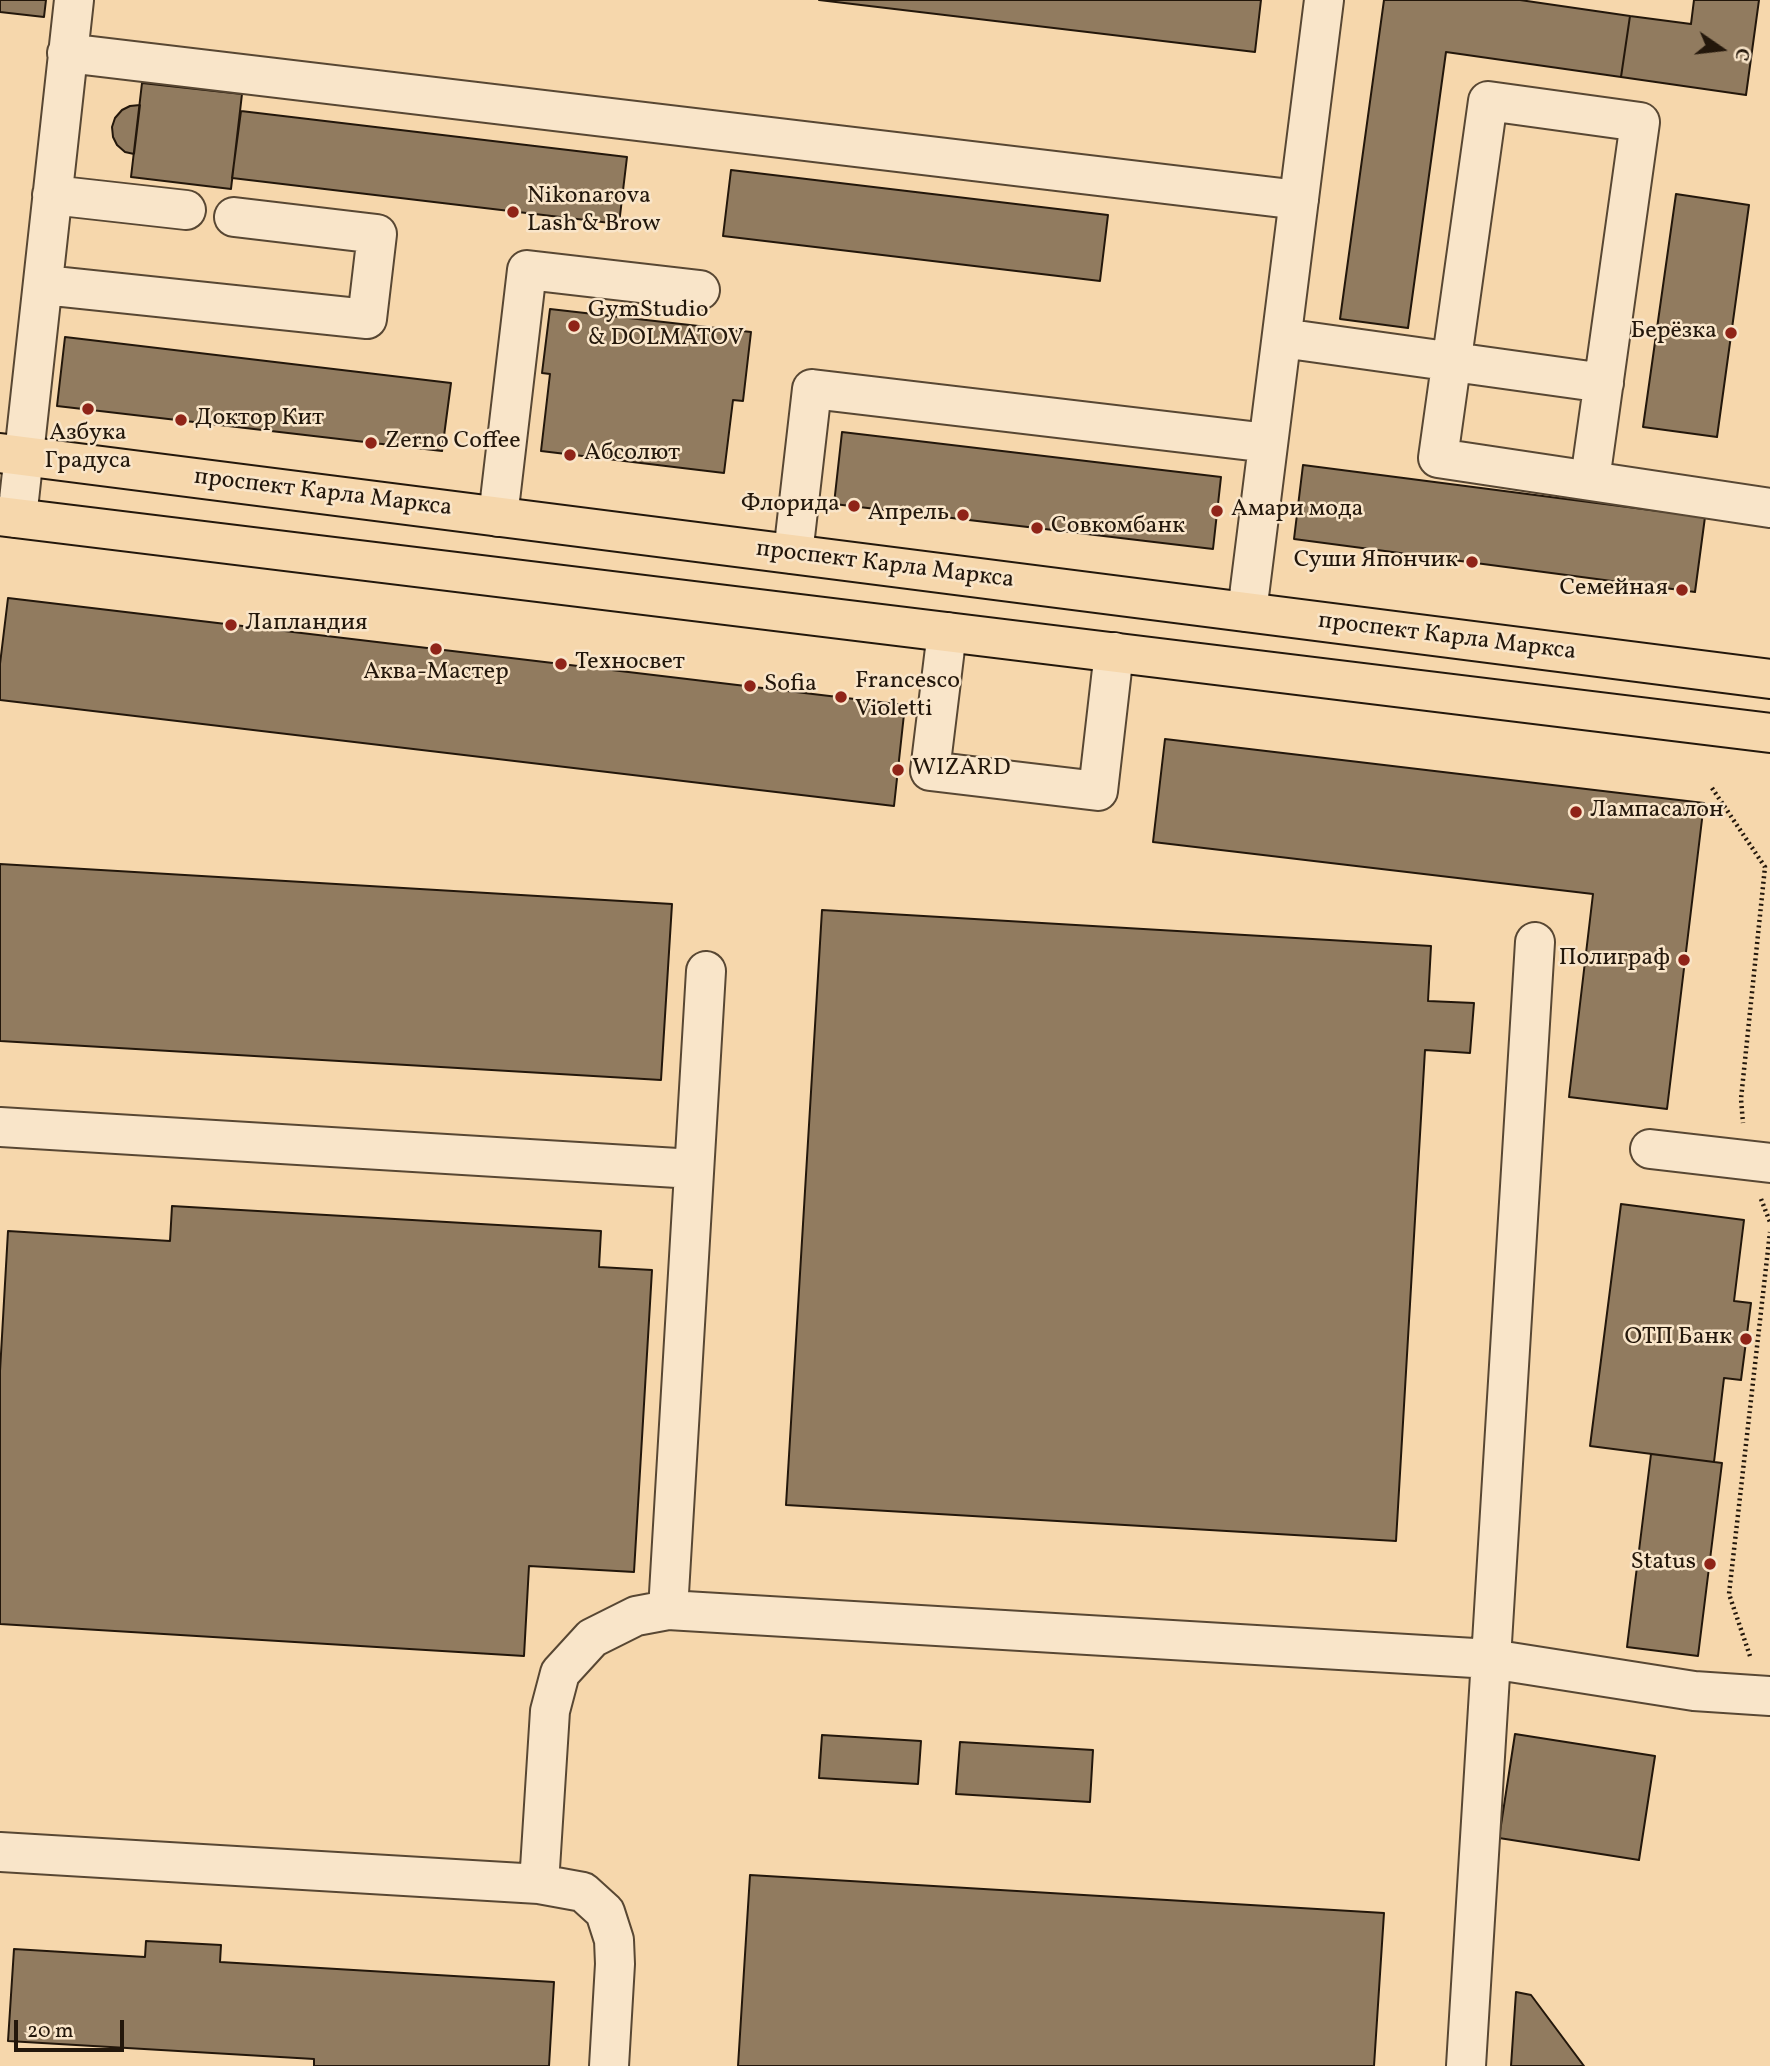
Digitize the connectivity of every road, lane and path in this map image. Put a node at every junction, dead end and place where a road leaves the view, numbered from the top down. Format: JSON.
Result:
{"nodes":[{"id":1,"x":74,"y":0,"type":"edge"},
{"id":2,"x":1324,"y":0,"type":"edge"},
{"id":3,"x":67,"y":53,"type":"junction"},
{"id":4,"x":52,"y":195,"type":"junction"},
{"id":5,"x":1299,"y":200,"type":"junction"},
{"id":6,"x":186,"y":210,"type":"dead end"},
{"id":7,"x":234,"y":217,"type":"dead end"},
{"id":8,"x":44,"y":285,"type":"junction"},
{"id":9,"x":700,"y":290,"type":"dead end"},
{"id":10,"x":1282,"y":338,"type":"junction"},
{"id":11,"x":1451,"y":362,"type":"junction"},
{"id":12,"x":1604,"y":383,"type":"junction"},
{"id":13,"x":1268,"y":443,"type":"junction"},
{"id":14,"x":13,"y":455,"type":"edge"},
{"id":15,"x":1590,"y":480,"type":"junction"},
{"id":16,"x":1770,"y":508,"type":"edge"},
{"id":17,"x":8,"y":517,"type":"edge"},
{"id":18,"x":498,"y":517,"type":"junction"},
{"id":19,"x":793,"y":554,"type":"junction"},
{"id":20,"x":1247,"y":612,"type":"junction"},
{"id":21,"x":947,"y":632,"type":"junction"},
{"id":22,"x":1114,"y":652,"type":"junction"},
{"id":23,"x":1770,"y":678,"type":"edge"},
{"id":24,"x":1770,"y":733,"type":"edge"},
{"id":25,"x":1712,"y":788,"type":"dead end"},
{"id":26,"x":1535,"y":942,"type":"dead end"},
{"id":27,"x":706,"y":971,"type":"dead end"},
{"id":28,"x":0,"y":1127,"type":"edge"},
{"id":29,"x":1650,"y":1149,"type":"dead end"},
{"id":30,"x":1758,"y":1162,"type":"edge"},
{"id":31,"x":694,"y":1169,"type":"junction"},
{"id":32,"x":1770,"y":1222,"type":"edge"},
{"id":33,"x":1770,"y":1232,"type":"edge"},
{"id":34,"x":668,"y":1609,"type":"junction"},
{"id":35,"x":1491,"y":1659,"type":"junction"},
{"id":36,"x":1767,"y":1696,"type":"edge"},
{"id":37,"x":0,"y":1852,"type":"edge"},
{"id":38,"x":539,"y":1884,"type":"junction"},
{"id":39,"x":609,"y":2066,"type":"edge"},
{"id":40,"x":1466,"y":2066,"type":"edge"}],
"edges":[{"from":1,"to":3,"type":"lane"},
{"from":2,"to":5,"type":"lane"},
{"from":3,"to":4,"type":"lane"},
{"from":3,"to":5,"type":"lane"},
{"from":4,"to":6,"type":"lane"},
{"from":4,"to":8,"type":"lane"},
{"from":5,"to":10,"type":"lane"},
{"from":7,"to":8,"type":"lane"},
{"from":8,"to":14,"type":"lane"},
{"from":9,"to":18,"type":"lane"},
{"from":10,"to":11,"type":"lane"},
{"from":10,"to":13,"type":"lane"},
{"from":11,"to":12,"type":"lane"},
{"from":11,"to":12,"type":"lane"},
{"from":11,"to":15,"type":"lane"},
{"from":12,"to":15,"type":"lane"},
{"from":13,"to":19,"type":"lane"},
{"from":13,"to":20,"type":"lane"},
{"from":14,"to":17,"type":"lane"},
{"from":14,"to":18,"type":"main road","name":"проспект Карла Маркса"},
{"from":15,"to":16,"type":"lane"},
{"from":17,"to":21,"type":"main road"},
{"from":18,"to":19,"type":"main road","name":"проспект Карла Маркса"},
{"from":19,"to":20,"type":"main road","name":"проспект Карла Маркса"},
{"from":20,"to":23,"type":"main road","name":"проспект Карла Маркса"},
{"from":21,"to":22,"type":"main road"},
{"from":21,"to":22,"type":"lane"},
{"from":22,"to":24,"type":"main road"},
{"from":25,"to":30,"type":"path"},
{"from":26,"to":35,"type":"lane"},
{"from":27,"to":31,"type":"lane"},
{"from":28,"to":31,"type":"lane"},
{"from":29,"to":30,"type":"lane"},
{"from":30,"to":32,"type":"path"},
{"from":31,"to":34,"type":"lane"},
{"from":33,"to":36,"type":"path"},
{"from":34,"to":35,"type":"lane"},
{"from":34,"to":38,"type":"lane"},
{"from":35,"to":36,"type":"lane"},
{"from":35,"to":40,"type":"lane"},
{"from":37,"to":38,"type":"lane"},
{"from":38,"to":39,"type":"lane"}]}
